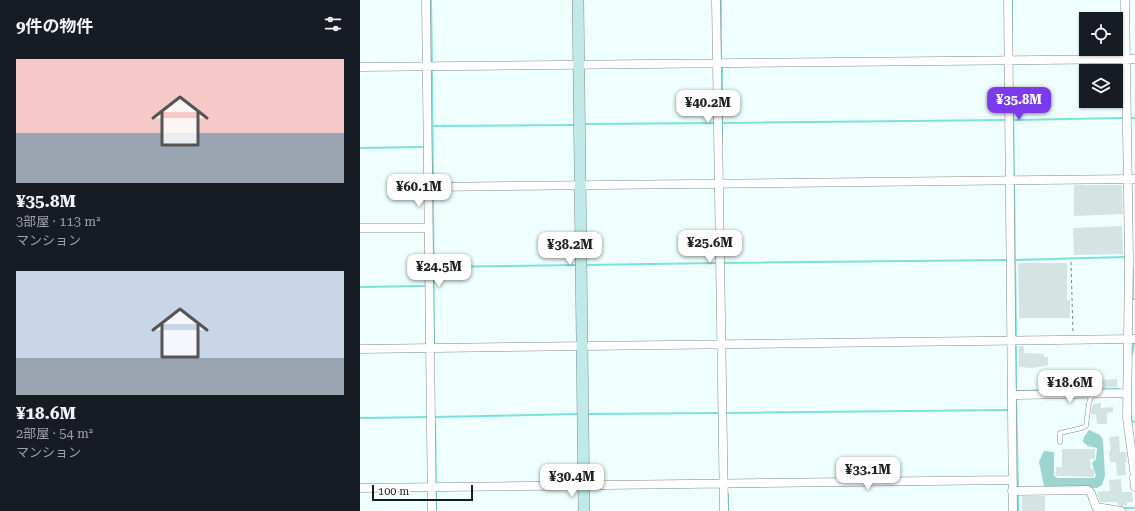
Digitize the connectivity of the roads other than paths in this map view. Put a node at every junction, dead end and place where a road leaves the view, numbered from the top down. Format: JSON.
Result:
{"nodes":[{"id":1,"x":426,"y":0,"type":"edge"},
{"id":2,"x":578,"y":0,"type":"edge"},
{"id":3,"x":716,"y":0,"type":"edge"},
{"id":4,"x":1008,"y":0,"type":"edge"},
{"id":5,"x":1125,"y":0,"type":"edge"},
{"id":6,"x":1126,"y":59,"type":"junction"},
{"id":7,"x":1135,"y":59,"type":"edge"},
{"id":8,"x":1008,"y":61,"type":"junction"},
{"id":9,"x":716,"y":64,"type":"junction"},
{"id":10,"x":579,"y":65,"type":"junction"},
{"id":11,"x":360,"y":67,"type":"edge"},
{"id":12,"x":427,"y":67,"type":"junction"},
{"id":13,"x":1131,"y":179,"type":"edge"},
{"id":14,"x":1009,"y":181,"type":"junction"},
{"id":15,"x":719,"y":184,"type":"junction"},
{"id":16,"x":580,"y":186,"type":"junction"},
{"id":17,"x":429,"y":187,"type":"junction"},
{"id":18,"x":360,"y":228,"type":"edge"},
{"id":19,"x":428,"y":228,"type":"junction"},
{"id":20,"x":1132,"y":258,"type":"edge"},
{"id":21,"x":1132,"y":339,"type":"edge"},
{"id":22,"x":1011,"y":340,"type":"junction"},
{"id":23,"x":721,"y":344,"type":"junction"},
{"id":24,"x":582,"y":346,"type":"junction"},
{"id":25,"x":430,"y":348,"type":"junction"},
{"id":26,"x":360,"y":349,"type":"edge"},
{"id":27,"x":1127,"y":393,"type":"junction"},
{"id":28,"x":1012,"y":394,"type":"junction"},
{"id":29,"x":1092,"y":394,"type":"junction"},
{"id":30,"x":1060,"y":442,"type":"dead end"},
{"id":31,"x":1135,"y":478,"type":"edge"},
{"id":32,"x":1012,"y":480,"type":"junction"},
{"id":33,"x":723,"y":483,"type":"junction"},
{"id":34,"x":584,"y":485,"type":"junction"},
{"id":35,"x":432,"y":487,"type":"junction"},
{"id":36,"x":1135,"y":487,"type":"edge"},
{"id":37,"x":360,"y":488,"type":"edge"},
{"id":38,"x":1012,"y":491,"type":"junction"},
{"id":39,"x":432,"y":511,"type":"edge"},
{"id":40,"x":584,"y":511,"type":"edge"},
{"id":41,"x":724,"y":511,"type":"edge"},
{"id":42,"x":1013,"y":511,"type":"edge"},
{"id":43,"x":1121,"y":511,"type":"edge"}],
"edges":[{"from":1,"to":12,"type":"street"},
{"from":2,"to":10,"type":"street"},
{"from":3,"to":9,"type":"street"},
{"from":4,"to":8,"type":"street"},
{"from":5,"to":6,"type":"street"},
{"from":6,"to":7,"type":"street"},
{"from":6,"to":8,"type":"street"},
{"from":6,"to":13,"type":"street"},
{"from":8,"to":9,"type":"street"},
{"from":8,"to":14,"type":"street"},
{"from":9,"to":10,"type":"street"},
{"from":9,"to":15,"type":"street"},
{"from":10,"to":12,"type":"street"},
{"from":10,"to":16,"type":"street"},
{"from":11,"to":12,"type":"street"},
{"from":12,"to":17,"type":"street"},
{"from":13,"to":14,"type":"street"},
{"from":13,"to":20,"type":"street"},
{"from":14,"to":15,"type":"street"},
{"from":14,"to":22,"type":"street"},
{"from":15,"to":16,"type":"street"},
{"from":15,"to":23,"type":"street"},
{"from":16,"to":17,"type":"street"},
{"from":16,"to":24,"type":"street"},
{"from":17,"to":19,"type":"street"},
{"from":18,"to":19,"type":"street"},
{"from":19,"to":25,"type":"street"},
{"from":20,"to":21,"type":"street"},
{"from":21,"to":22,"type":"street"},
{"from":21,"to":27,"type":"street"},
{"from":22,"to":23,"type":"street"},
{"from":22,"to":28,"type":"street"},
{"from":23,"to":24,"type":"street"},
{"from":23,"to":33,"type":"street"},
{"from":24,"to":25,"type":"street"},
{"from":24,"to":34,"type":"street"},
{"from":25,"to":26,"type":"street"},
{"from":25,"to":35,"type":"street"},
{"from":27,"to":29,"type":"street"},
{"from":27,"to":31,"type":"street"},
{"from":28,"to":29,"type":"street"},
{"from":28,"to":32,"type":"street"},
{"from":29,"to":30,"type":"lane"},
{"from":31,"to":36,"type":"street"},
{"from":32,"to":33,"type":"street"},
{"from":32,"to":38,"type":"street"},
{"from":33,"to":34,"type":"street"},
{"from":33,"to":41,"type":"street"},
{"from":34,"to":35,"type":"street"},
{"from":34,"to":40,"type":"street"},
{"from":35,"to":37,"type":"street"},
{"from":35,"to":39,"type":"street"},
{"from":38,"to":42,"type":"street"},
{"from":38,"to":43,"type":"street"}]}
